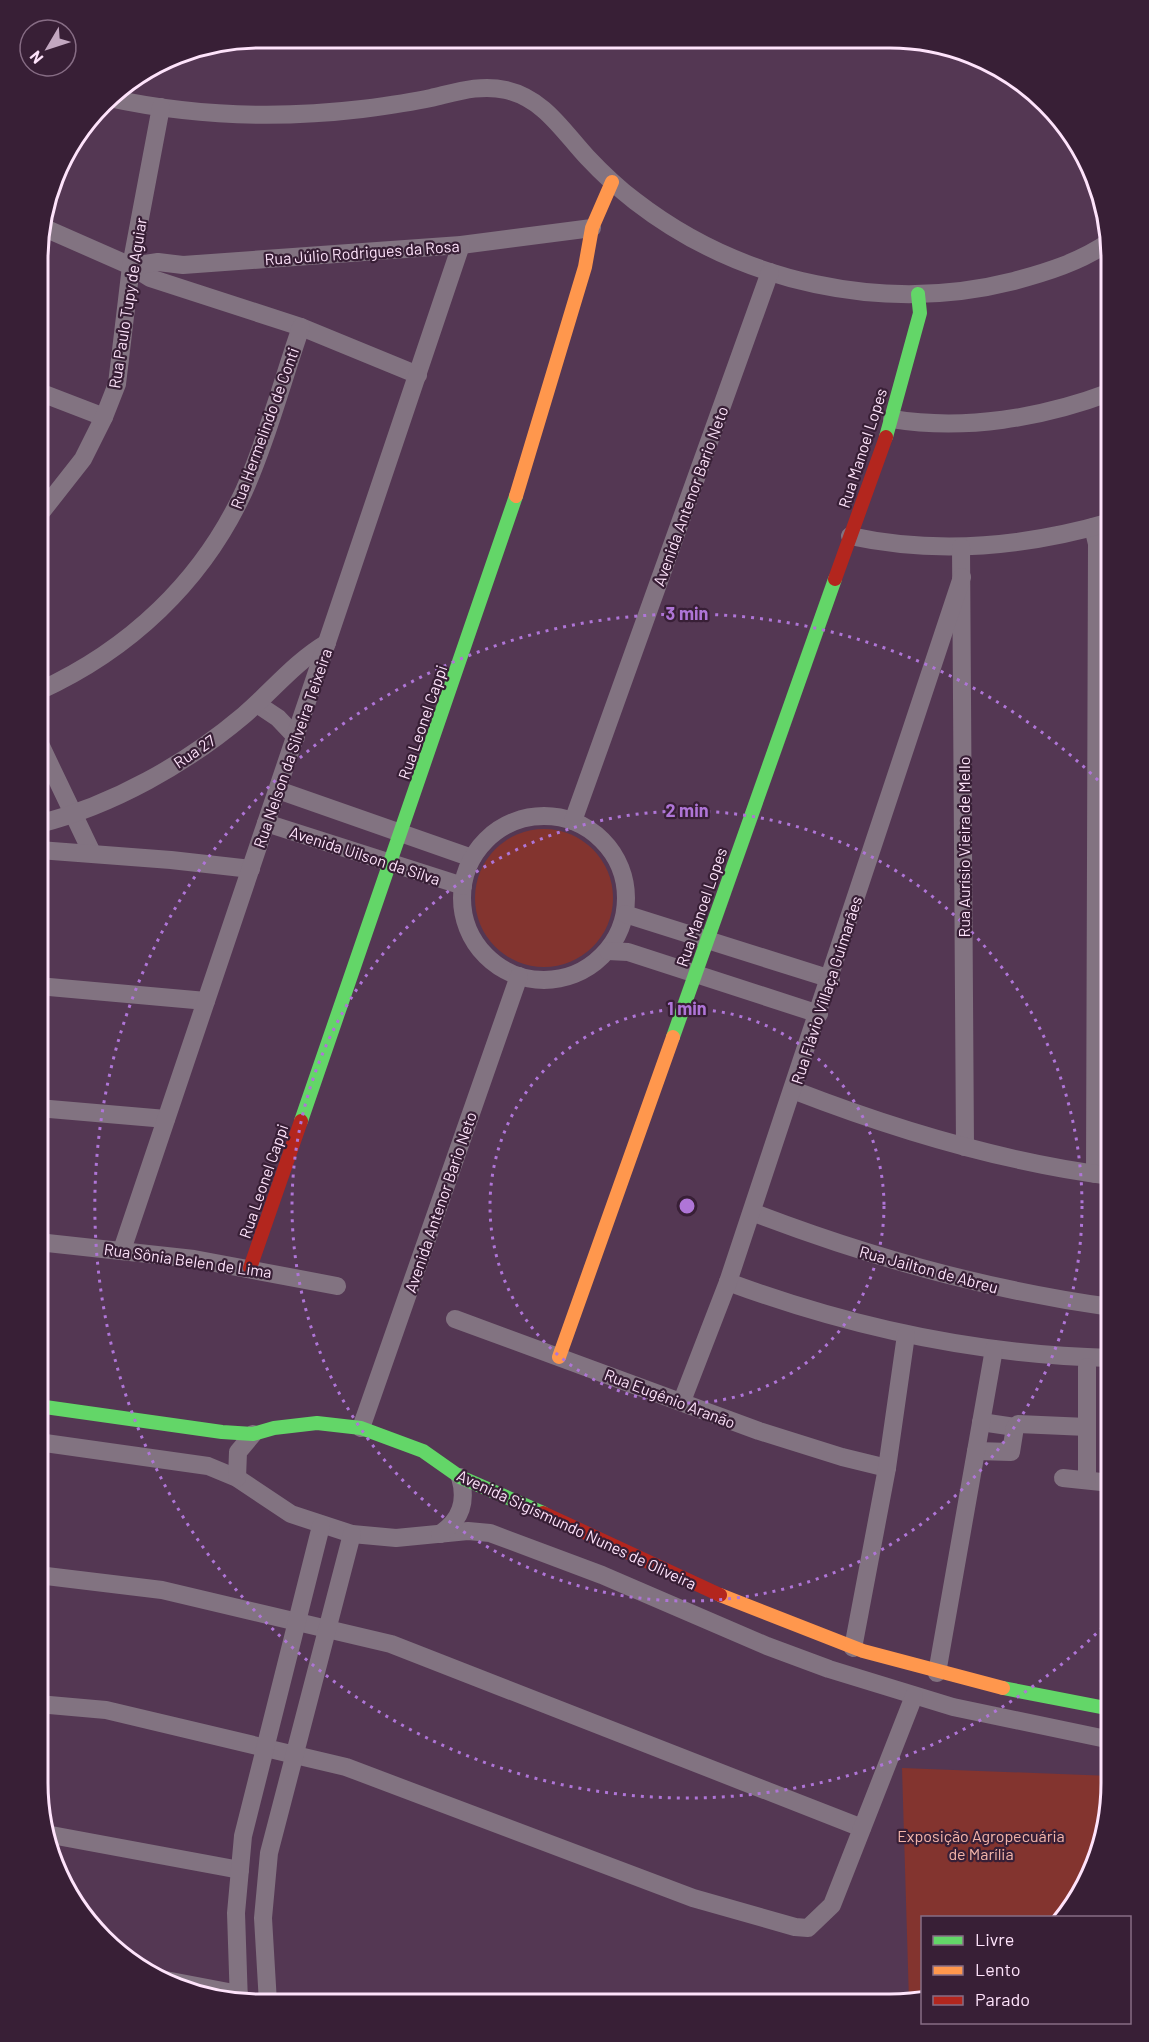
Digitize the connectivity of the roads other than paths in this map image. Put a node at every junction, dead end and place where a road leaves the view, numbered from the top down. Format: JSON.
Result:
{"nodes":[{"id":1,"x":120,"y":100,"type":"edge"},
{"id":2,"x":161,"y":107,"type":"junction"},
{"id":3,"x":612,"y":182,"type":"junction"},
{"id":4,"x":592,"y":228,"type":"junction"},
{"id":5,"x":50,"y":230,"type":"edge"},
{"id":6,"x":461,"y":245,"type":"junction"},
{"id":7,"x":1101,"y":248,"type":"edge"},
{"id":8,"x":131,"y":266,"type":"junction"},
{"id":9,"x":770,"y":273,"type":"junction"},
{"id":10,"x":918,"y":294,"type":"junction"},
{"id":11,"x":301,"y":327,"type":"junction"},
{"id":12,"x":418,"y":375,"type":"junction"},
{"id":13,"x":48,"y":395,"type":"edge"},
{"id":14,"x":1101,"y":396,"type":"edge"},
{"id":15,"x":104,"y":417,"type":"junction"},
{"id":16,"x":892,"y":419,"type":"junction"},
{"id":17,"x":48,"y":504,"type":"edge"},
{"id":18,"x":1101,"y":525,"type":"edge"},
{"id":19,"x":1093,"y":527,"type":"junction"},
{"id":20,"x":850,"y":536,"type":"junction"},
{"id":21,"x":961,"y":548,"type":"junction"},
{"id":22,"x":962,"y":577,"type":"junction"},
{"id":23,"x":327,"y":643,"type":"junction"},
{"id":24,"x":48,"y":686,"type":"edge"},
{"id":25,"x":257,"y":704,"type":"junction"},
{"id":26,"x":296,"y":737,"type":"junction"},
{"id":27,"x":48,"y":761,"type":"edge"},
{"id":28,"x":278,"y":790,"type":"junction"},
{"id":29,"x":73,"y":813,"type":"junction"},
{"id":30,"x":48,"y":821,"type":"edge"},
{"id":31,"x":573,"y":821,"type":"junction"},
{"id":32,"x":266,"y":823,"type":"junction"},
{"id":33,"x":400,"y":833,"type":"junction"},
{"id":34,"x":48,"y":851,"type":"edge"},
{"id":35,"x":92,"y":853,"type":"junction"},
{"id":36,"x":472,"y":858,"type":"junction"},
{"id":37,"x":390,"y":863,"type":"junction"},
{"id":38,"x":250,"y":869,"type":"junction"},
{"id":39,"x":463,"y":886,"type":"junction"},
{"id":40,"x":625,"y":914,"type":"junction"},
{"id":41,"x":707,"y":940,"type":"junction"},
{"id":42,"x":608,"y":951,"type":"junction"},
{"id":43,"x":1101,"y":965,"type":"edge"},
{"id":44,"x":695,"y":974,"type":"junction"},
{"id":45,"x":519,"y":976,"type":"junction"},
{"id":46,"x":831,"y":979,"type":"junction"},
{"id":47,"x":48,"y":987,"type":"edge"},
{"id":48,"x":206,"y":1001,"type":"junction"},
{"id":49,"x":819,"y":1014,"type":"junction"},
{"id":50,"x":793,"y":1090,"type":"junction"},
{"id":51,"x":48,"y":1109,"type":"edge"},
{"id":52,"x":166,"y":1119,"type":"junction"},
{"id":53,"x":965,"y":1147,"type":"junction"},
{"id":54,"x":1101,"y":1175,"type":"edge"},
{"id":55,"x":752,"y":1212,"type":"junction"},
{"id":56,"x":48,"y":1243,"type":"edge"},
{"id":57,"x":122,"y":1250,"type":"junction"},
{"id":58,"x":250,"y":1268,"type":"junction"},
{"id":59,"x":728,"y":1282,"type":"junction"},
{"id":60,"x":337,"y":1286,"type":"dead end"},
{"id":61,"x":1101,"y":1305,"type":"edge"},
{"id":62,"x":456,"y":1319,"type":"dead end"},
{"id":63,"x":906,"y":1335,"type":"junction"},
{"id":64,"x":994,"y":1349,"type":"junction"},
{"id":65,"x":559,"y":1357,"type":"junction"},
{"id":66,"x":1101,"y":1357,"type":"edge"},
{"id":67,"x":1087,"y":1367,"type":"dead end"},
{"id":68,"x":682,"y":1401,"type":"junction"},
{"id":69,"x":48,"y":1408,"type":"edge"},
{"id":70,"x":981,"y":1422,"type":"junction"},
{"id":71,"x":1015,"y":1427,"type":"junction"},
{"id":72,"x":1087,"y":1427,"type":"junction"},
{"id":73,"x":361,"y":1428,"type":"junction"},
{"id":74,"x":253,"y":1434,"type":"junction"},
{"id":75,"x":48,"y":1443,"type":"edge"},
{"id":76,"x":976,"y":1450,"type":"junction"},
{"id":77,"x":887,"y":1468,"type":"junction"},
{"id":78,"x":460,"y":1477,"type":"junction"},
{"id":79,"x":237,"y":1478,"type":"junction"},
{"id":80,"x":1063,"y":1478,"type":"dead end"},
{"id":81,"x":1087,"y":1480,"type":"junction"},
{"id":82,"x":1101,"y":1482,"type":"edge"},
{"id":83,"x":321,"y":1526,"type":"junction"},
{"id":84,"x":352,"y":1534,"type":"junction"},
{"id":85,"x":440,"y":1534,"type":"junction"},
{"id":86,"x":48,"y":1576,"type":"edge"},
{"id":87,"x":297,"y":1621,"type":"junction"},
{"id":88,"x":328,"y":1628,"type":"junction"},
{"id":89,"x":853,"y":1648,"type":"junction"},
{"id":90,"x":937,"y":1673,"type":"junction"},
{"id":91,"x":914,"y":1696,"type":"junction"},
{"id":92,"x":48,"y":1705,"type":"edge"},
{"id":93,"x":1101,"y":1707,"type":"edge"},
{"id":94,"x":1101,"y":1738,"type":"edge"},
{"id":95,"x":266,"y":1748,"type":"junction"},
{"id":96,"x":295,"y":1755,"type":"junction"},
{"id":97,"x":862,"y":1828,"type":"junction"},
{"id":98,"x":54,"y":1836,"type":"edge"},
{"id":99,"x":240,"y":1870,"type":"junction"},
{"id":100,"x":239,"y":1993,"type":"edge"},
{"id":101,"x":267,"y":1994,"type":"edge"}],
"edges":[{"from":1,"to":2,"type":"street"},
{"from":2,"to":3,"type":"street"},
{"from":2,"to":8,"type":"street","name":"Rua Paulo Tupy de Aguiar"},
{"from":3,"to":4,"type":"street","name":"Rua Leonel Cappi"},
{"from":3,"to":9,"type":"street"},
{"from":4,"to":6,"type":"street","name":"Rua Júlio Rodrigues da Rosa"},
{"from":4,"to":33,"type":"street","name":"Rua Leonel Cappi"},
{"from":5,"to":8,"type":"street"},
{"from":6,"to":8,"type":"street","name":"Rua Júlio Rodrigues da Rosa"},
{"from":6,"to":12,"type":"street","name":"Rua Nelson da Silveira Teixeira"},
{"from":7,"to":10,"type":"street"},
{"from":8,"to":11,"type":"street"},
{"from":8,"to":15,"type":"street","name":"Rua Paulo Tupy de Aguiar"},
{"from":9,"to":10,"type":"street"},
{"from":9,"to":31,"type":"street","name":"Avenida Antenor Bario Neto"},
{"from":10,"to":16,"type":"street","name":"Rua Manoel Lopes"},
{"from":11,"to":12,"type":"street"},
{"from":11,"to":24,"type":"street","name":"Rua Hermelindo de Conti"},
{"from":12,"to":23,"type":"street","name":"Rua Nelson da Silveira Teixeira"},
{"from":13,"to":15,"type":"street"},
{"from":14,"to":16,"type":"street"},
{"from":15,"to":17,"type":"street","name":"Rua Paulo Tupy de Aguiar"},
{"from":16,"to":20,"type":"street","name":"Rua Manoel Lopes"},
{"from":18,"to":19,"type":"street"},
{"from":19,"to":21,"type":"street"},
{"from":19,"to":43,"type":"street"},
{"from":20,"to":21,"type":"street"},
{"from":20,"to":41,"type":"street","name":"Rua Manoel Lopes"},
{"from":21,"to":22,"type":"street","name":"Rua Aurísio Vieira de Mello"},
{"from":22,"to":46,"type":"street","name":"Rua Flávio Villaça Guimarães"},
{"from":22,"to":53,"type":"street","name":"Rua Aurísio Vieira de Mello"},
{"from":23,"to":25,"type":"street","name":"Rua 27"},
{"from":23,"to":26,"type":"street","name":"Rua Nelson da Silveira Teixeira"},
{"from":25,"to":26,"type":"street"},
{"from":25,"to":29,"type":"street","name":"Rua 27"},
{"from":26,"to":28,"type":"street","name":"Rua Nelson da Silveira Teixeira"},
{"from":27,"to":29,"type":"street"},
{"from":28,"to":32,"type":"street","name":"Rua Nelson da Silveira Teixeira"},
{"from":28,"to":33,"type":"street","name":"Avenida Uilson da Silva"},
{"from":29,"to":30,"type":"street","name":"Rua 27"},
{"from":29,"to":35,"type":"street"},
{"from":31,"to":36,"type":"street"},
{"from":31,"to":40,"type":"street"},
{"from":32,"to":37,"type":"street","name":"Avenida Uilson da Silva"},
{"from":32,"to":38,"type":"street","name":"Rua Nelson da Silveira Teixeira"},
{"from":33,"to":36,"type":"street","name":"Avenida Uilson da Silva"},
{"from":33,"to":37,"type":"street","name":"Rua Leonel Cappi"},
{"from":34,"to":35,"type":"street"},
{"from":35,"to":38,"type":"street"},
{"from":36,"to":39,"type":"street"},
{"from":37,"to":39,"type":"street","name":"Avenida Uilson da Silva"},
{"from":37,"to":58,"type":"street","name":"Rua Leonel Cappi"},
{"from":38,"to":48,"type":"street","name":"Rua Nelson da Silveira Teixeira"},
{"from":39,"to":45,"type":"street"},
{"from":40,"to":41,"type":"street"},
{"from":40,"to":42,"type":"street"},
{"from":41,"to":44,"type":"street","name":"Rua Manoel Lopes"},
{"from":41,"to":46,"type":"street"},
{"from":42,"to":44,"type":"street"},
{"from":42,"to":45,"type":"street"},
{"from":44,"to":49,"type":"street"},
{"from":44,"to":65,"type":"street","name":"Rua Manoel Lopes"},
{"from":45,"to":73,"type":"street","name":"Avenida Antenor Bario Neto"},
{"from":46,"to":49,"type":"street","name":"Rua Flávio Villaça Guimarães"},
{"from":47,"to":48,"type":"street"},
{"from":48,"to":52,"type":"street","name":"Rua Nelson da Silveira Teixeira"},
{"from":49,"to":50,"type":"street","name":"Rua Flávio Villaça Guimarães"},
{"from":50,"to":53,"type":"street"},
{"from":50,"to":55,"type":"street","name":"Rua Flávio Villaça Guimarães"},
{"from":51,"to":52,"type":"street"},
{"from":52,"to":57,"type":"street","name":"Rua Nelson da Silveira Teixeira"},
{"from":53,"to":54,"type":"street"},
{"from":55,"to":59,"type":"street","name":"Rua Flávio Villaça Guimarães"},
{"from":55,"to":61,"type":"street","name":"Rua Jailton de Abreu"},
{"from":56,"to":57,"type":"street","name":"Rua Sônia Belen de Lima"},
{"from":57,"to":58,"type":"street","name":"Rua Sônia Belen de Lima"},
{"from":58,"to":60,"type":"street","name":"Rua Sônia Belen de Lima"},
{"from":59,"to":63,"type":"street"},
{"from":59,"to":68,"type":"street","name":"Rua Flávio Villaça Guimarães"},
{"from":62,"to":65,"type":"street","name":"Rua Eugênio Aranão"},
{"from":63,"to":64,"type":"street"},
{"from":63,"to":77,"type":"street"},
{"from":64,"to":66,"type":"street"},
{"from":64,"to":70,"type":"street"},
{"from":65,"to":68,"type":"street","name":"Rua Eugênio Aranão"},
{"from":67,"to":72,"type":"street"},
{"from":68,"to":77,"type":"street","name":"Rua Eugênio Aranão"},
{"from":69,"to":74,"type":"street","name":"Avenida Sigismundo Nunes de Oliveira"},
{"from":70,"to":71,"type":"street"},
{"from":70,"to":76,"type":"street"},
{"from":71,"to":72,"type":"street"},
{"from":71,"to":76,"type":"street"},
{"from":72,"to":81,"type":"street"},
{"from":73,"to":74,"type":"street","name":"Avenida Sigismundo Nunes de Oliveira"},
{"from":73,"to":78,"type":"street","name":"Avenida Sigismundo Nunes de Oliveira"},
{"from":74,"to":79,"type":"street"},
{"from":75,"to":79,"type":"street","name":"Avenida Sigismundo Nunes de Oliveira"},
{"from":76,"to":90,"type":"street"},
{"from":77,"to":89,"type":"street"},
{"from":78,"to":85,"type":"street"},
{"from":78,"to":89,"type":"street","name":"Avenida Sigismundo Nunes de Oliveira"},
{"from":79,"to":83,"type":"street","name":"Avenida Sigismundo Nunes de Oliveira"},
{"from":80,"to":81,"type":"street"},
{"from":81,"to":82,"type":"street"},
{"from":83,"to":84,"type":"street","name":"Avenida Sigismundo Nunes de Oliveira"},
{"from":83,"to":87,"type":"street"},
{"from":84,"to":85,"type":"street","name":"Avenida Sigismundo Nunes de Oliveira"},
{"from":84,"to":88,"type":"street"},
{"from":85,"to":91,"type":"street","name":"Avenida Sigismundo Nunes de Oliveira"},
{"from":86,"to":87,"type":"street"},
{"from":87,"to":88,"type":"street"},
{"from":87,"to":95,"type":"street"},
{"from":88,"to":96,"type":"street"},
{"from":88,"to":97,"type":"street"},
{"from":89,"to":90,"type":"street","name":"Avenida Sigismundo Nunes de Oliveira"},
{"from":90,"to":93,"type":"street","name":"Avenida Sigismundo Nunes de Oliveira"},
{"from":91,"to":94,"type":"street","name":"Avenida Sigismundo Nunes de Oliveira"},
{"from":91,"to":97,"type":"street"},
{"from":92,"to":95,"type":"street"},
{"from":95,"to":96,"type":"street"},
{"from":95,"to":99,"type":"street"},
{"from":96,"to":97,"type":"street"},
{"from":96,"to":101,"type":"street"},
{"from":98,"to":99,"type":"street"},
{"from":99,"to":100,"type":"street"}]}
